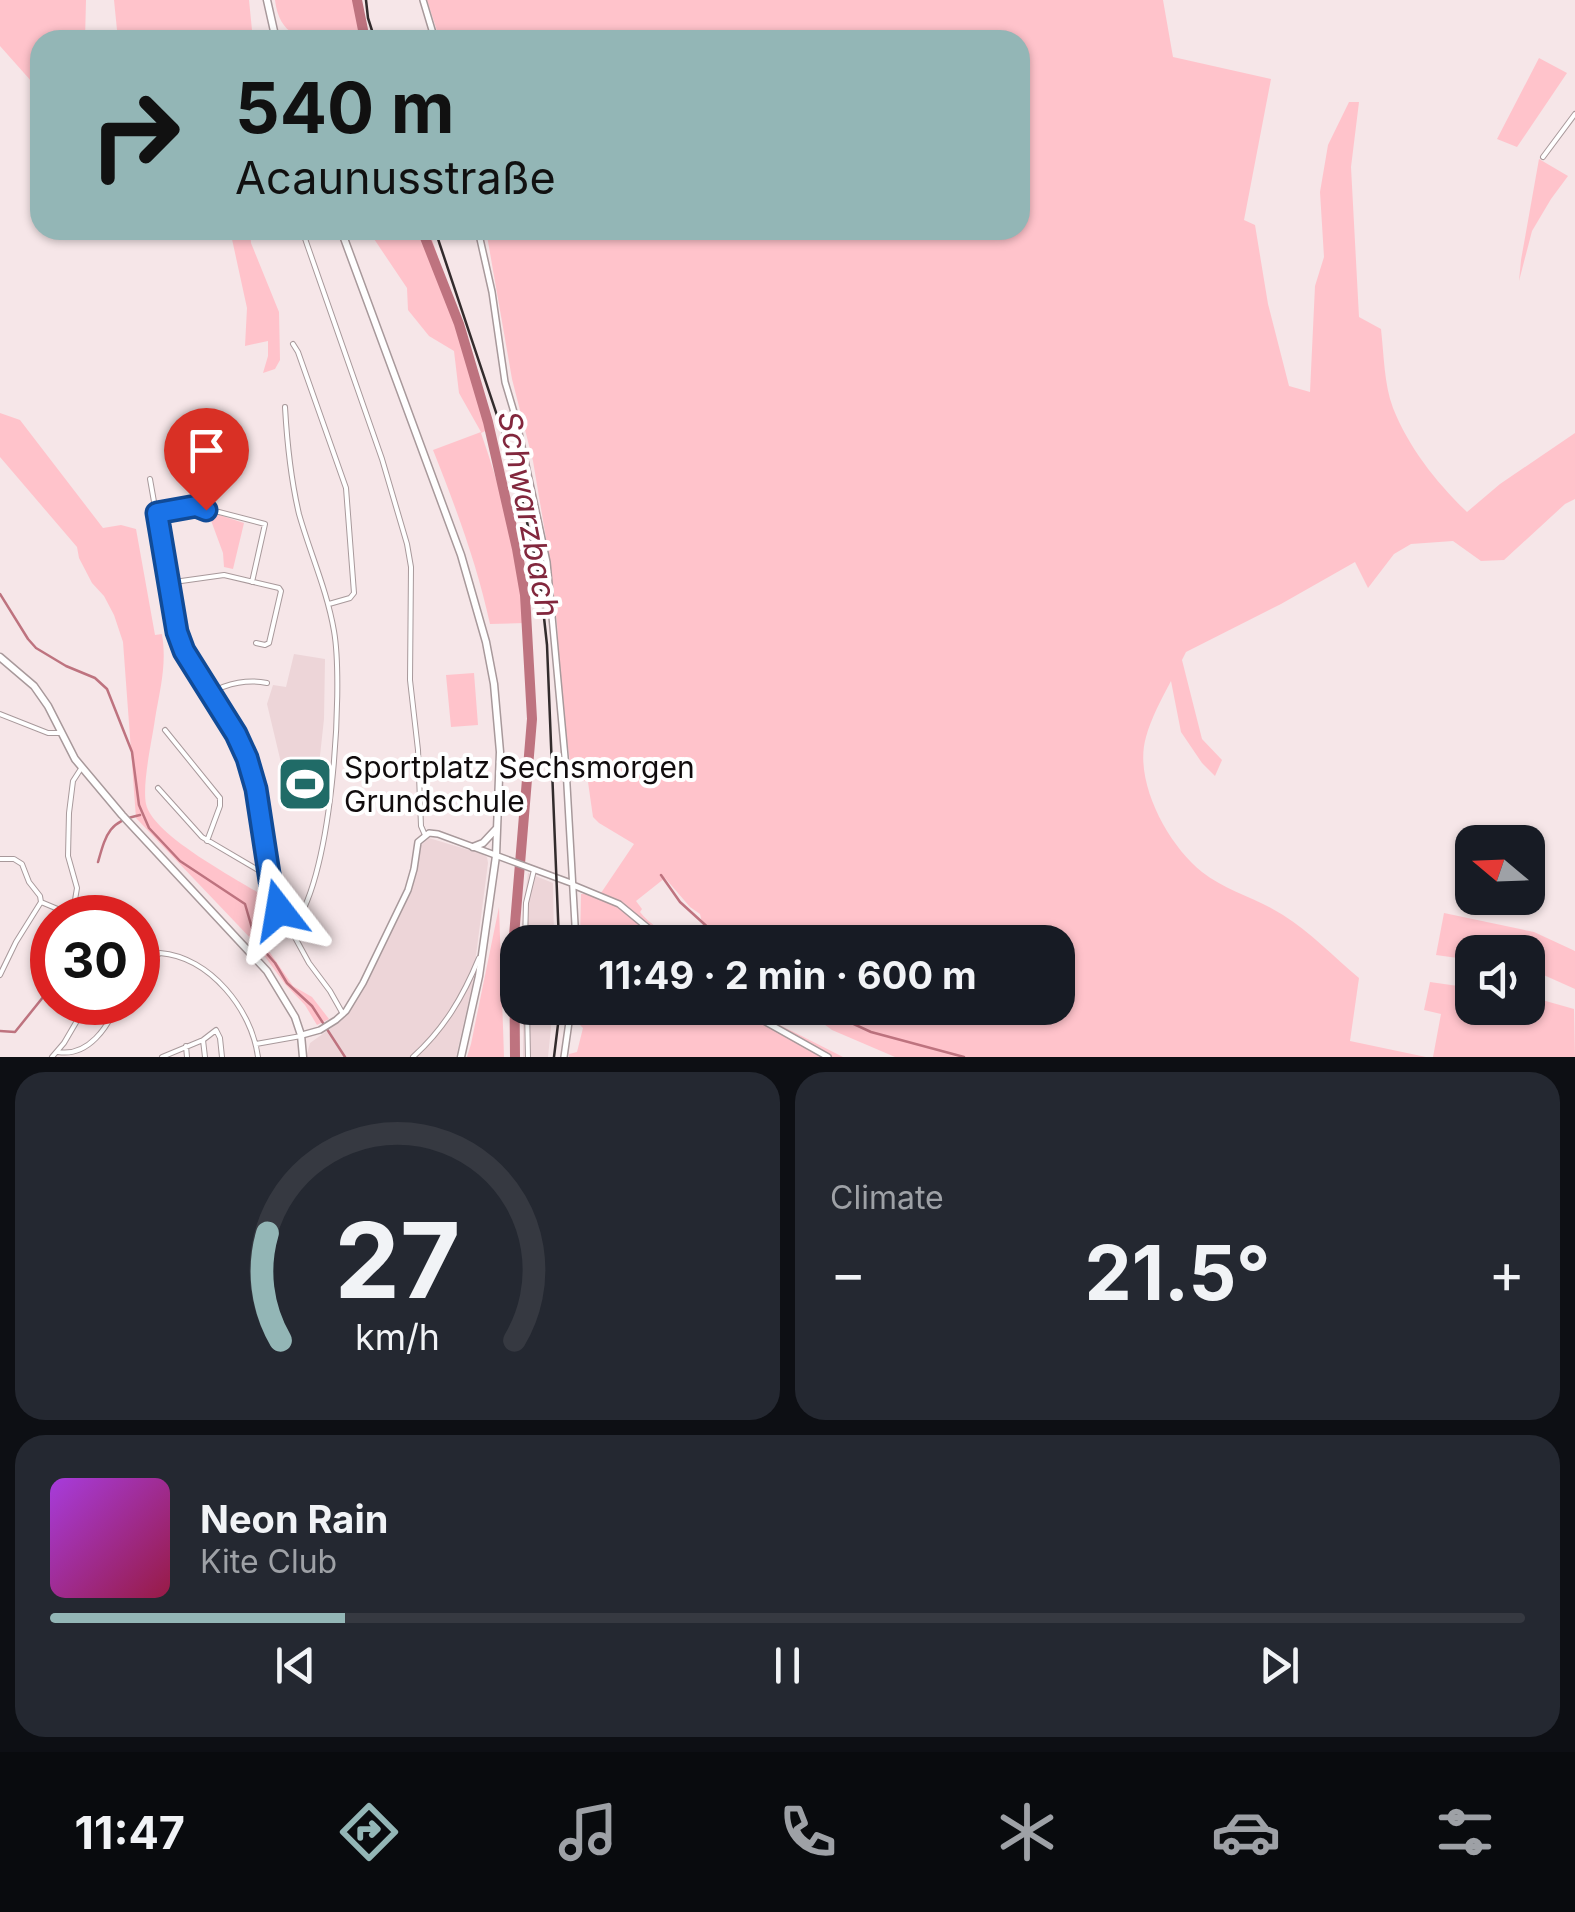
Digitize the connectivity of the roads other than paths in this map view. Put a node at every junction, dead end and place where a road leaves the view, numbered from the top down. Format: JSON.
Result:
{"nodes":[{"id":1,"x":267,"y":0,"type":"edge"},
{"id":2,"x":422,"y":0,"type":"edge"},
{"id":3,"x":274,"y":30,"type":"edge"},
{"id":4,"x":432,"y":30,"type":"edge"},
{"id":5,"x":1575,"y":114,"type":"edge"},
{"id":6,"x":1544,"y":157,"type":"dead end"},
{"id":7,"x":305,"y":240,"type":"edge"},
{"id":8,"x":345,"y":240,"type":"edge"},
{"id":9,"x":480,"y":240,"type":"edge"},
{"id":10,"x":293,"y":344,"type":"dead end"},
{"id":11,"x":285,"y":407,"type":"dead end"},
{"id":12,"x":150,"y":479,"type":"dead end"},
{"id":13,"x":157,"y":513,"type":"junction"},
{"id":14,"x":252,"y":582,"type":"junction"},
{"id":15,"x":167,"y":583,"type":"junction"},
{"id":16,"x":328,"y":604,"type":"junction"},
{"id":17,"x":256,"y":643,"type":"dead end"},
{"id":18,"x":0,"y":657,"type":"edge"},
{"id":19,"x":267,"y":684,"type":"dead end"},
{"id":20,"x":211,"y":692,"type":"junction"},
{"id":21,"x":0,"y":715,"type":"edge"},
{"id":22,"x":165,"y":730,"type":"dead end"},
{"id":23,"x":62,"y":732,"type":"junction"},
{"id":24,"x":82,"y":767,"type":"junction"},
{"id":25,"x":158,"y":788,"type":"dead end"},
{"id":26,"x":498,"y":828,"type":"junction"},
{"id":27,"x":425,"y":835,"type":"junction"},
{"id":28,"x":207,"y":840,"type":"junction"},
{"id":29,"x":473,"y":847,"type":"junction"},
{"id":30,"x":496,"y":856,"type":"junction"},
{"id":31,"x":0,"y":859,"type":"edge"},
{"id":32,"x":531,"y":869,"type":"junction"},
{"id":33,"x":270,"y":877,"type":"junction"},
{"id":34,"x":572,"y":884,"type":"junction"},
{"id":35,"x":39,"y":895,"type":"edge"},
{"id":36,"x":76,"y":895,"type":"edge"},
{"id":37,"x":30,"y":920,"type":"edge"},
{"id":38,"x":525,"y":925,"type":"edge"},
{"id":39,"x":575,"y":925,"type":"edge"},
{"id":40,"x":646,"y":925,"type":"edge"},
{"id":41,"x":290,"y":929,"type":"junction"},
{"id":42,"x":484,"y":946,"type":"junction"},
{"id":43,"x":160,"y":954,"type":"edge"},
{"id":44,"x":0,"y":975,"type":"edge"},
{"id":45,"x":343,"y":1014,"type":"junction"},
{"id":46,"x":74,"y":1025,"type":"edge"},
{"id":47,"x":108,"y":1025,"type":"edge"},
{"id":48,"x":527,"y":1025,"type":"edge"},
{"id":49,"x":568,"y":1025,"type":"edge"},
{"id":50,"x":771,"y":1025,"type":"edge"},
{"id":51,"x":302,"y":1036,"type":"junction"},
{"id":52,"x":203,"y":1040,"type":"junction"},
{"id":53,"x":256,"y":1044,"type":"junction"},
{"id":54,"x":186,"y":1046,"type":"junction"},
{"id":55,"x":58,"y":1052,"type":"junction"},
{"id":56,"x":52,"y":1057,"type":"edge"},
{"id":57,"x":162,"y":1057,"type":"edge"},
{"id":58,"x":186,"y":1057,"type":"edge"},
{"id":59,"x":205,"y":1057,"type":"edge"},
{"id":60,"x":222,"y":1057,"type":"edge"},
{"id":61,"x":258,"y":1057,"type":"edge"},
{"id":62,"x":303,"y":1057,"type":"edge"},
{"id":63,"x":413,"y":1057,"type":"edge"},
{"id":64,"x":461,"y":1057,"type":"edge"},
{"id":65,"x":528,"y":1057,"type":"edge"},
{"id":66,"x":564,"y":1057,"type":"edge"},
{"id":67,"x":828,"y":1057,"type":"edge"}],
"edges":[{"from":1,"to":3,"type":"main road"},
{"from":2,"to":4,"type":"street"},
{"from":5,"to":6,"type":"street"},
{"from":7,"to":27,"type":"street"},
{"from":8,"to":26,"type":"main road"},
{"from":9,"to":34,"type":"street"},
{"from":10,"to":16,"type":"street"},
{"from":11,"to":16,"type":"street"},
{"from":12,"to":13,"type":"street"},
{"from":13,"to":14,"type":"street"},
{"from":13,"to":15,"type":"street"},
{"from":14,"to":15,"type":"street"},
{"from":14,"to":17,"type":"street"},
{"from":15,"to":20,"type":"street"},
{"from":16,"to":41,"type":"street"},
{"from":18,"to":23,"type":"main road"},
{"from":19,"to":20,"type":"street"},
{"from":20,"to":33,"type":"street"},
{"from":21,"to":23,"type":"street"},
{"from":22,"to":28,"type":"street"},
{"from":23,"to":24,"type":"main road"},
{"from":24,"to":36,"type":"street"},
{"from":24,"to":51,"type":"main road"},
{"from":25,"to":28,"type":"street"},
{"from":26,"to":29,"type":"main road"},
{"from":26,"to":30,"type":"main road"},
{"from":27,"to":29,"type":"street"},
{"from":27,"to":45,"type":"street"},
{"from":28,"to":33,"type":"street"},
{"from":29,"to":30,"type":"street"},
{"from":30,"to":32,"type":"street"},
{"from":30,"to":42,"type":"main road"},
{"from":31,"to":35,"type":"street"},
{"from":32,"to":34,"type":"street"},
{"from":32,"to":38,"type":"street"},
{"from":33,"to":41,"type":"street"},
{"from":34,"to":39,"type":"street"},
{"from":34,"to":40,"type":"street"},
{"from":37,"to":44,"type":"street"},
{"from":41,"to":45,"type":"street"},
{"from":42,"to":63,"type":"street"},
{"from":42,"to":64,"type":"main road"},
{"from":43,"to":53,"type":"street"},
{"from":45,"to":51,"type":"street"},
{"from":46,"to":55,"type":"street"},
{"from":47,"to":55,"type":"street"},
{"from":48,"to":65,"type":"street"},
{"from":49,"to":66,"type":"street"},
{"from":50,"to":67,"type":"street"},
{"from":51,"to":53,"type":"street"},
{"from":51,"to":62,"type":"main road"},
{"from":52,"to":54,"type":"street"},
{"from":52,"to":59,"type":"street"},
{"from":52,"to":60,"type":"street"},
{"from":53,"to":61,"type":"street"},
{"from":54,"to":57,"type":"street"},
{"from":54,"to":58,"type":"street"},
{"from":55,"to":56,"type":"street"}]}
